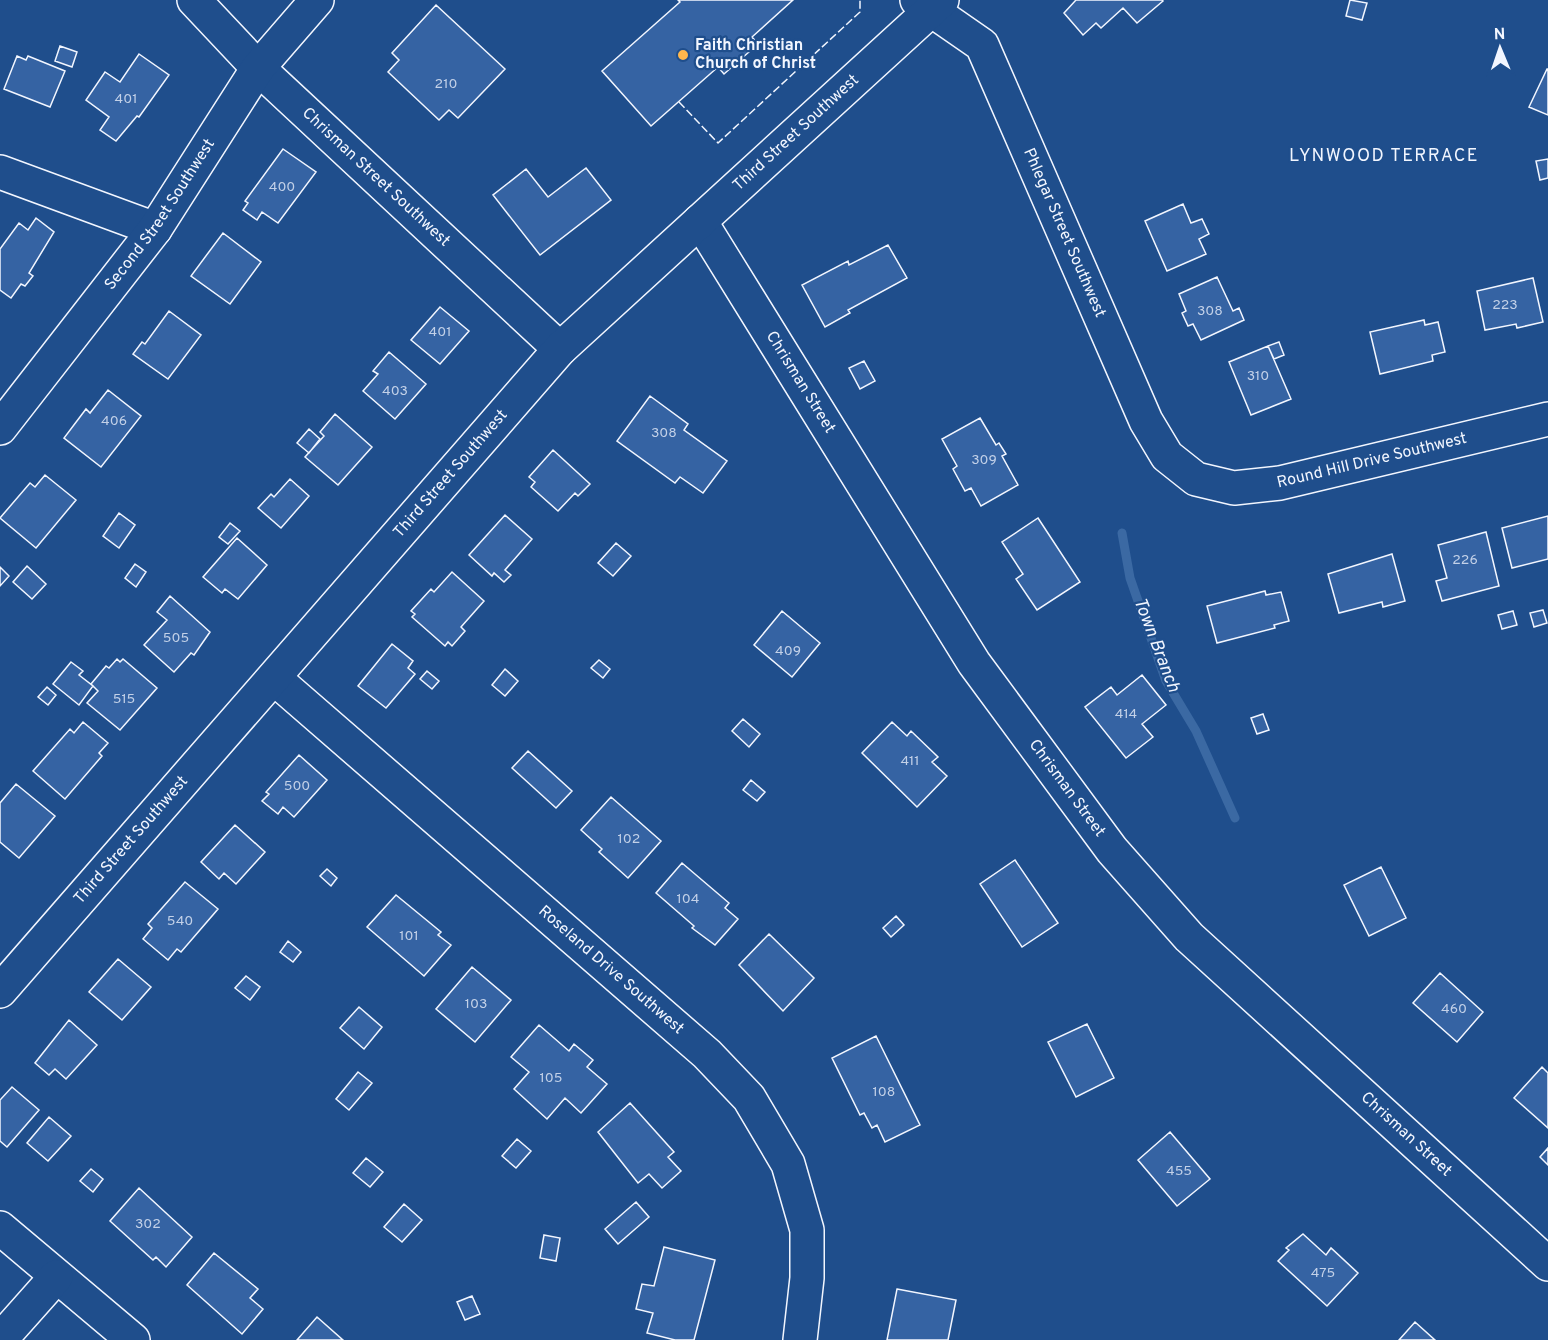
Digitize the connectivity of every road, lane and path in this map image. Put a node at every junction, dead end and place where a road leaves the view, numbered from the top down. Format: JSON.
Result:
{"nodes":[{"id":1,"x":194,"y":0,"type":"edge"},
{"id":2,"x":317,"y":0,"type":"edge"},
{"id":3,"x":930,"y":3,"type":"edge"},
{"id":4,"x":258,"y":68,"type":"junction"},
{"id":5,"x":0,"y":172,"type":"edge"},
{"id":6,"x":700,"y":221,"type":"junction"},
{"id":7,"x":155,"y":229,"type":"junction"},
{"id":8,"x":560,"y":349,"type":"junction"},
{"id":9,"x":1548,"y":419,"type":"edge"},
{"id":10,"x":0,"y":429,"type":"edge"},
{"id":11,"x":1196,"y":478,"type":"joint"},
{"id":12,"x":274,"y":678,"type":"junction"},
{"id":13,"x":0,"y":991,"type":"edge"},
{"id":14,"x":0,"y":1228,"type":"edge"},
{"id":15,"x":1548,"y":1264,"type":"edge"},
{"id":16,"x":56,"y":1277,"type":"junction"},
{"id":17,"x":0,"y":1340,"type":"edge"},
{"id":18,"x":133,"y":1340,"type":"edge"},
{"id":19,"x":800,"y":1340,"type":"edge"}],
"edges":[{"from":1,"to":4,"type":"street","name":"Chrisman Street Southwest"},
{"from":2,"to":4,"type":"street","name":"Second Street Southwest"},
{"from":3,"to":6,"type":"street","name":"Third Street Southwest"},
{"from":3,"to":11,"type":"street","name":"Phlegar Street Southwest"},
{"from":4,"to":7,"type":"street","name":"Second Street Southwest"},
{"from":4,"to":8,"type":"street","name":"Chrisman Street Southwest"},
{"from":5,"to":7,"type":"street"},
{"from":6,"to":8,"type":"street","name":"Third Street Southwest"},
{"from":6,"to":15,"type":"street","name":"Chrisman Street"},
{"from":7,"to":10,"type":"street","name":"Second Street Southwest"},
{"from":8,"to":12,"type":"street","name":"Third Street Southwest"},
{"from":9,"to":11,"type":"street","name":"Round Hill Drive Southwest"},
{"from":12,"to":13,"type":"street","name":"Third Street Southwest"},
{"from":12,"to":19,"type":"street","name":"Roseland Drive Southwest"},
{"from":14,"to":16,"type":"street"},
{"from":16,"to":17,"type":"street"},
{"from":16,"to":18,"type":"street"}]}
